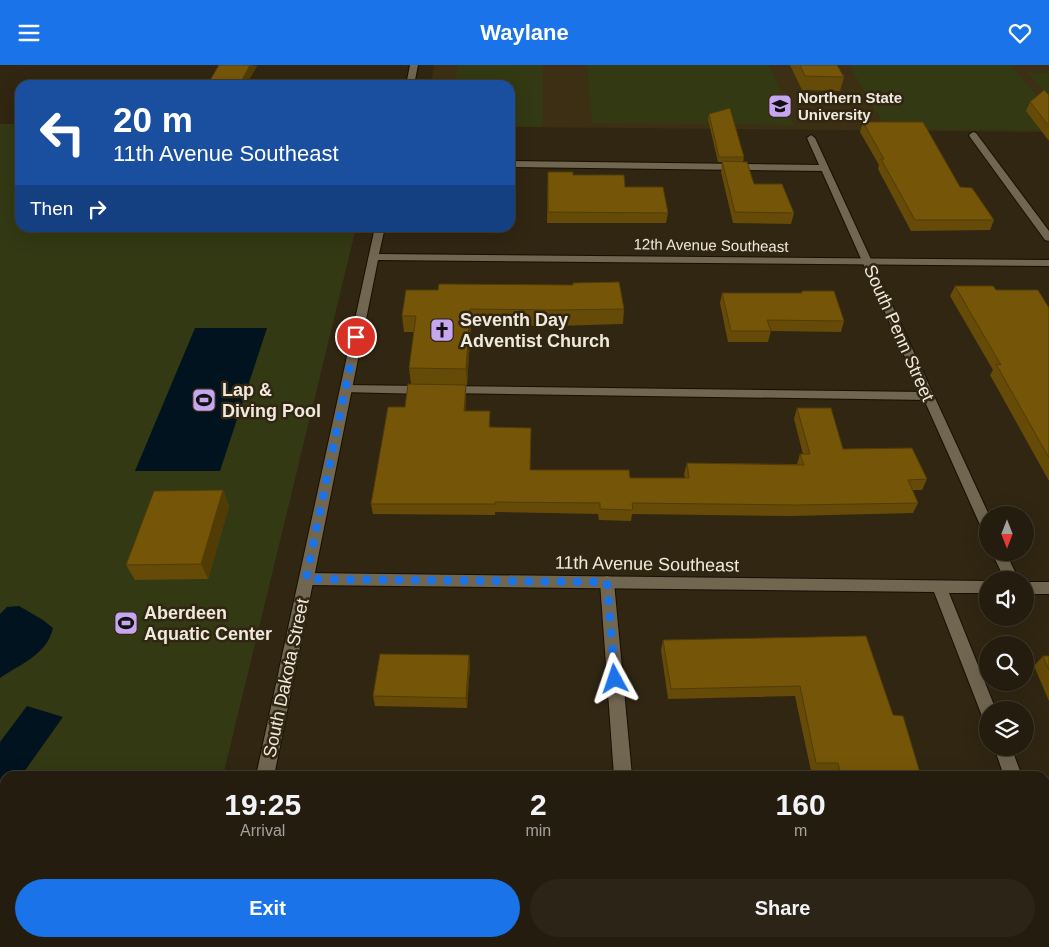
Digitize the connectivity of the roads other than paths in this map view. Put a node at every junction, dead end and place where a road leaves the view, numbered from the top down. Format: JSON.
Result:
{"nodes":[{"id":1,"x":414,"y":65,"type":"edge"},
{"id":2,"x":411,"y":80,"type":"edge"},
{"id":3,"x":973,"y":135,"type":"dead end"},
{"id":4,"x":811,"y":138,"type":"dead end"},
{"id":5,"x":515,"y":164,"type":"edge"},
{"id":6,"x":824,"y":168,"type":"junction"},
{"id":7,"x":379,"y":232,"type":"edge"},
{"id":8,"x":1049,"y":238,"type":"edge"},
{"id":9,"x":373,"y":257,"type":"junction"},
{"id":10,"x":867,"y":261,"type":"junction"},
{"id":11,"x":1049,"y":263,"type":"edge"},
{"id":12,"x":346,"y":389,"type":"junction"},
{"id":13,"x":927,"y":396,"type":"junction"},
{"id":14,"x":979,"y":508,"type":"edge"},
{"id":15,"x":306,"y":579,"type":"junction"},
{"id":16,"x":607,"y":582,"type":"junction"},
{"id":17,"x":939,"y":586,"type":"junction"},
{"id":18,"x":979,"y":587,"type":"edge"},
{"id":19,"x":1034,"y":588,"type":"edge"},
{"id":20,"x":1049,"y":588,"type":"edge"},
{"id":21,"x":984,"y":701,"type":"edge"},
{"id":22,"x":1005,"y":756,"type":"edge"},
{"id":23,"x":266,"y":771,"type":"edge"},
{"id":24,"x":623,"y":771,"type":"edge"},
{"id":25,"x":1011,"y":771,"type":"edge"}],
"edges":[{"from":1,"to":2,"type":"street"},
{"from":3,"to":8,"type":"street"},
{"from":4,"to":6,"type":"street","name":"South Penn Street"},
{"from":5,"to":6,"type":"street"},
{"from":6,"to":10,"type":"street","name":"South Penn Street"},
{"from":7,"to":9,"type":"street","name":"South Dakota Street"},
{"from":9,"to":10,"type":"street","name":"12th Avenue Southeast"},
{"from":9,"to":12,"type":"street","name":"South Dakota Street"},
{"from":10,"to":11,"type":"street","name":"12th Avenue Southeast"},
{"from":10,"to":13,"type":"street","name":"South Penn Street"},
{"from":12,"to":13,"type":"street"},
{"from":12,"to":15,"type":"street","name":"South Dakota Street"},
{"from":13,"to":14,"type":"street","name":"South Penn Street"},
{"from":15,"to":16,"type":"street","name":"11th Avenue Southeast"},
{"from":15,"to":23,"type":"street","name":"South Dakota Street"},
{"from":16,"to":17,"type":"street","name":"11th Avenue Southeast"},
{"from":16,"to":24,"type":"street"},
{"from":17,"to":18,"type":"street","name":"11th Avenue Southeast"},
{"from":17,"to":21,"type":"street"},
{"from":19,"to":20,"type":"street"},
{"from":22,"to":25,"type":"street"}]}
